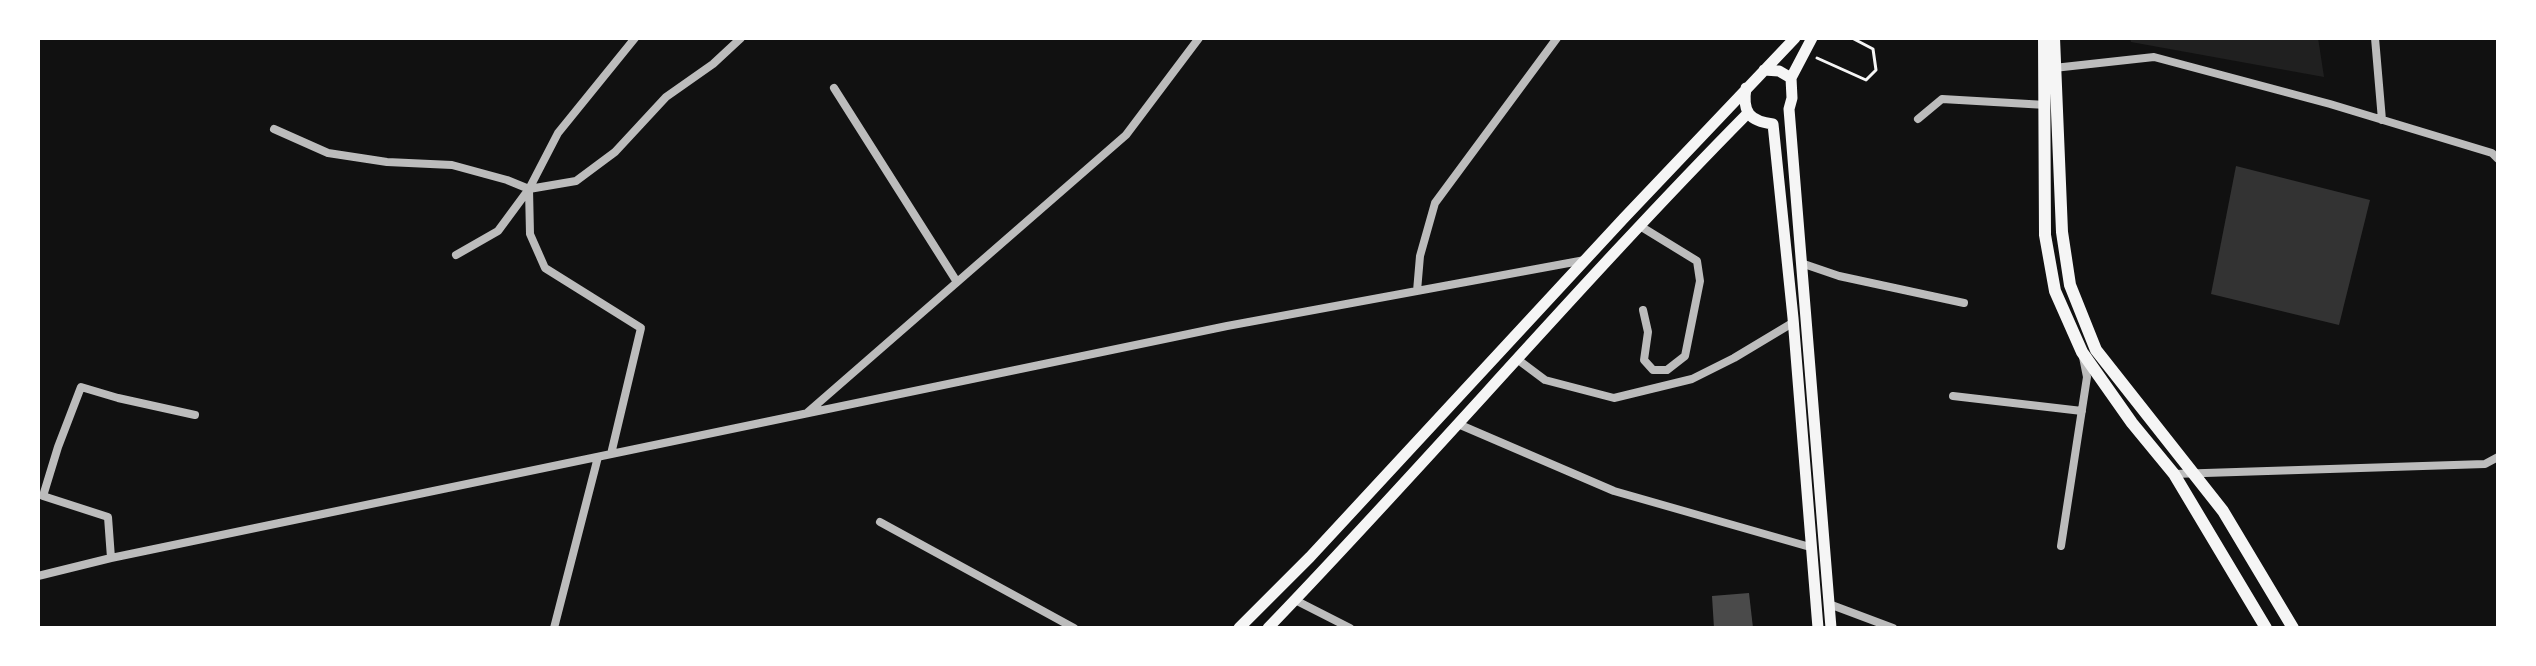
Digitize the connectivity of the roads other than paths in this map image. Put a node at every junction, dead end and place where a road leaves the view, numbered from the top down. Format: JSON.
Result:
{"nodes":[{"id":1,"x":635,"y":38,"type":"edge"},
{"id":2,"x":741,"y":38,"type":"edge"},
{"id":3,"x":1199,"y":38,"type":"edge"},
{"id":4,"x":1557,"y":38,"type":"edge"},
{"id":5,"x":1795,"y":38,"type":"edge"},
{"id":6,"x":1812,"y":38,"type":"edge"},
{"id":7,"x":2044,"y":38,"type":"edge"},
{"id":8,"x":2054,"y":38,"type":"edge"},
{"id":9,"x":2375,"y":38,"type":"edge"},
{"id":10,"x":2050,"y":68,"type":"junction"},
{"id":11,"x":1764,"y":70,"type":"junction"},
{"id":12,"x":1791,"y":78,"type":"junction"},
{"id":13,"x":834,"y":88,"type":"dead end"},
{"id":14,"x":1746,"y":88,"type":"junction"},
{"id":15,"x":2046,"y":105,"type":"junction"},
{"id":16,"x":1789,"y":109,"type":"junction"},
{"id":17,"x":1748,"y":113,"type":"junction"},
{"id":18,"x":1918,"y":119,"type":"dead end"},
{"id":19,"x":2382,"y":120,"type":"junction"},
{"id":20,"x":1773,"y":124,"type":"junction"},
{"id":21,"x":274,"y":129,"type":"dead end"},
{"id":22,"x":2498,"y":159,"type":"edge"},
{"id":23,"x":529,"y":189,"type":"junction"},
{"id":24,"x":1640,"y":226,"type":"junction"},
{"id":25,"x":456,"y":255,"type":"dead end"},
{"id":26,"x":1585,"y":260,"type":"junction"},
{"id":27,"x":1801,"y":263,"type":"junction"},
{"id":28,"x":957,"y":282,"type":"junction"},
{"id":29,"x":1417,"y":291,"type":"junction"},
{"id":30,"x":1964,"y":303,"type":"dead end"},
{"id":31,"x":1643,"y":310,"type":"dead end"},
{"id":32,"x":1794,"y":322,"type":"junction"},
{"id":33,"x":2082,"y":352,"type":"junction"},
{"id":34,"x":1517,"y":359,"type":"junction"},
{"id":35,"x":1953,"y":396,"type":"dead end"},
{"id":36,"x":2082,"y":411,"type":"junction"},
{"id":37,"x":806,"y":414,"type":"junction"},
{"id":38,"x":195,"y":415,"type":"dead end"},
{"id":39,"x":1458,"y":424,"type":"junction"},
{"id":40,"x":611,"y":454,"type":"junction"},
{"id":41,"x":598,"y":457,"type":"junction"},
{"id":42,"x":2498,"y":457,"type":"edge"},
{"id":43,"x":2193,"y":473,"type":"junction"},
{"id":44,"x":2174,"y":474,"type":"junction"},
{"id":45,"x":880,"y":522,"type":"dead end"},
{"id":46,"x":2061,"y":546,"type":"dead end"},
{"id":47,"x":1810,"y":547,"type":"junction"},
{"id":48,"x":111,"y":558,"type":"junction"},
{"id":49,"x":38,"y":576,"type":"edge"},
{"id":50,"x":1295,"y":600,"type":"junction"},
{"id":51,"x":1829,"y":604,"type":"junction"},
{"id":52,"x":554,"y":628,"type":"edge"},
{"id":53,"x":1074,"y":628,"type":"edge"},
{"id":54,"x":1239,"y":628,"type":"edge"},
{"id":55,"x":1268,"y":628,"type":"edge"},
{"id":56,"x":1350,"y":628,"type":"edge"},
{"id":57,"x":1818,"y":628,"type":"edge"},
{"id":58,"x":1831,"y":628,"type":"edge"},
{"id":59,"x":1893,"y":628,"type":"edge"},
{"id":60,"x":2266,"y":628,"type":"edge"},
{"id":61,"x":2293,"y":628,"type":"edge"}],
"edges":[{"from":1,"to":23,"type":"street"},
{"from":2,"to":23,"type":"street"},
{"from":3,"to":28,"type":"street"},
{"from":4,"to":29,"type":"street"},
{"from":5,"to":11,"type":"main road"},
{"from":6,"to":12,"type":"main road"},
{"from":7,"to":10,"type":"main road"},
{"from":8,"to":10,"type":"main road"},
{"from":9,"to":19,"type":"street"},
{"from":10,"to":15,"type":"main road"},
{"from":10,"to":19,"type":"street"},
{"from":10,"to":43,"type":"main road"},
{"from":11,"to":12,"type":"main road"},
{"from":11,"to":14,"type":"main road"},
{"from":12,"to":16,"type":"main road"},
{"from":13,"to":28,"type":"street"},
{"from":14,"to":17,"type":"main road"},
{"from":14,"to":26,"type":"main road"},
{"from":15,"to":18,"type":"street"},
{"from":15,"to":33,"type":"main road"},
{"from":16,"to":20,"type":"main road"},
{"from":16,"to":27,"type":"main road"},
{"from":17,"to":20,"type":"main road"},
{"from":17,"to":24,"type":"main road"},
{"from":19,"to":22,"type":"street"},
{"from":20,"to":32,"type":"main road"},
{"from":21,"to":23,"type":"street"},
{"from":23,"to":25,"type":"street"},
{"from":23,"to":40,"type":"street"},
{"from":24,"to":31,"type":"street"},
{"from":24,"to":34,"type":"main road"},
{"from":26,"to":29,"type":"street"},
{"from":26,"to":54,"type":"main road"},
{"from":27,"to":30,"type":"street"},
{"from":27,"to":51,"type":"main road"},
{"from":28,"to":37,"type":"street"},
{"from":29,"to":37,"type":"street"},
{"from":32,"to":34,"type":"street"},
{"from":32,"to":47,"type":"main road"},
{"from":33,"to":36,"type":"street"},
{"from":33,"to":44,"type":"main road"},
{"from":34,"to":39,"type":"main road"},
{"from":35,"to":36,"type":"street"},
{"from":36,"to":46,"type":"street"},
{"from":37,"to":40,"type":"street"},
{"from":38,"to":48,"type":"street"},
{"from":39,"to":47,"type":"street"},
{"from":39,"to":50,"type":"main road"},
{"from":40,"to":41,"type":"street"},
{"from":41,"to":48,"type":"street"},
{"from":41,"to":52,"type":"street"},
{"from":42,"to":43,"type":"street"},
{"from":43,"to":44,"type":"street"},
{"from":43,"to":61,"type":"main road"},
{"from":44,"to":60,"type":"main road"},
{"from":45,"to":53,"type":"street"},
{"from":47,"to":57,"type":"main road"},
{"from":48,"to":49,"type":"street"},
{"from":50,"to":55,"type":"main road"},
{"from":50,"to":56,"type":"street"},
{"from":51,"to":58,"type":"main road"},
{"from":51,"to":59,"type":"street"}]}
